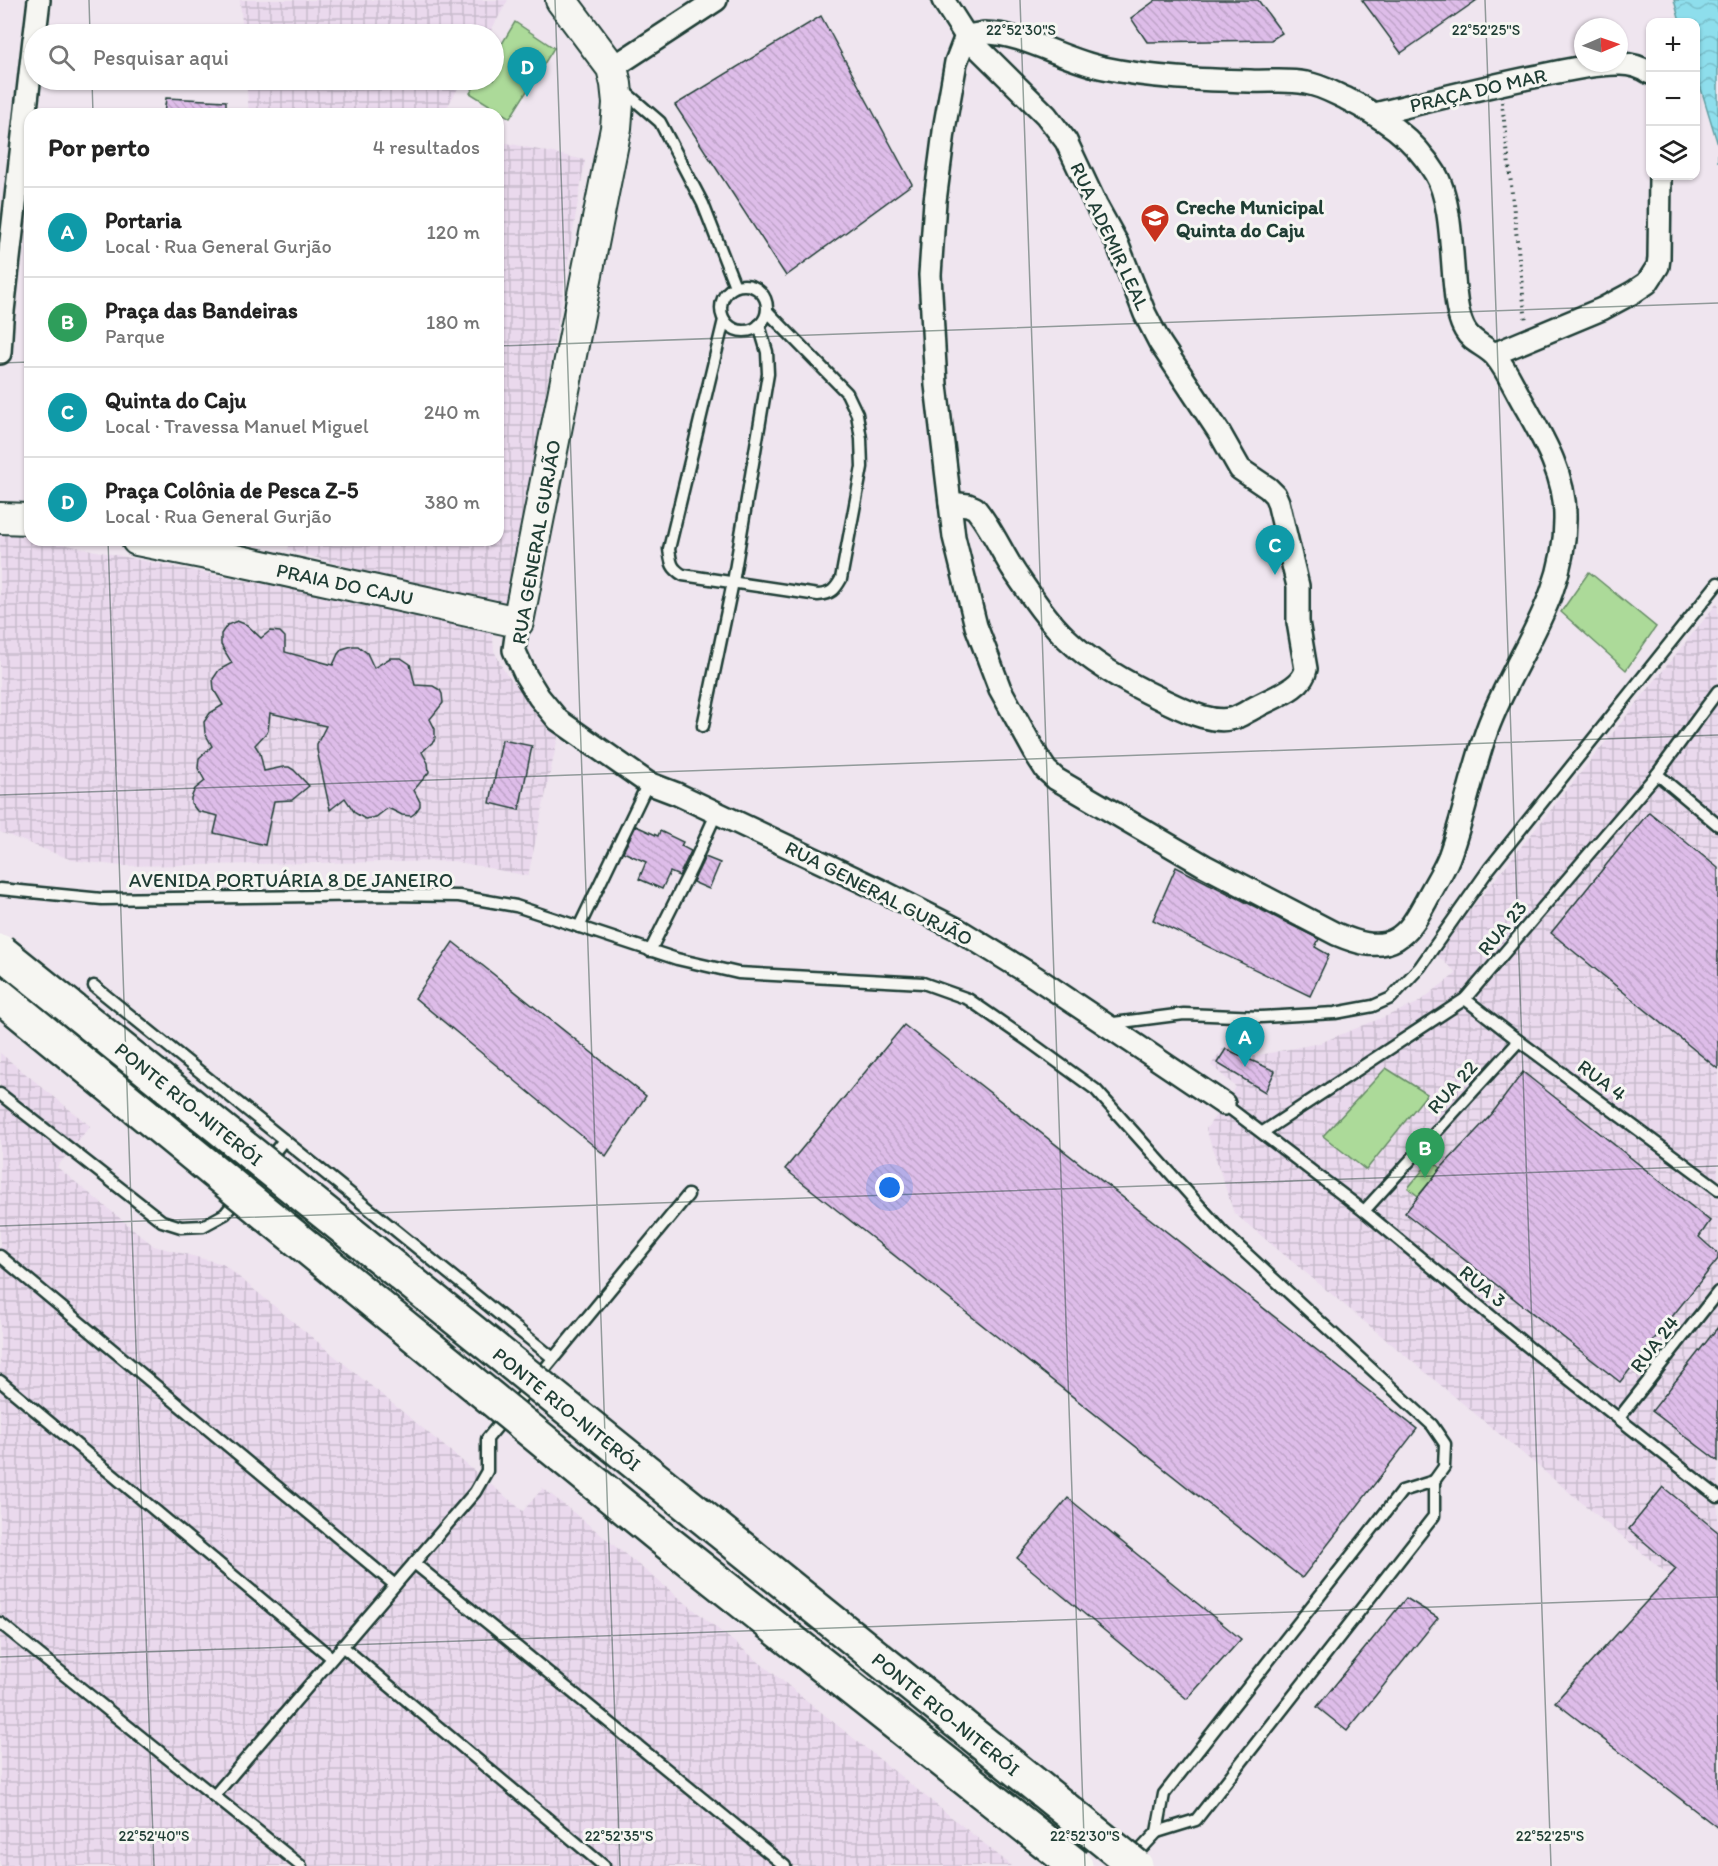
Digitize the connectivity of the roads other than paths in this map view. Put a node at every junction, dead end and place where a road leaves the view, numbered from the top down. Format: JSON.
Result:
{"nodes":[{"id":1,"x":39,"y":0,"type":"edge"},
{"id":2,"x":561,"y":0,"type":"edge"},
{"id":3,"x":716,"y":0,"type":"edge"},
{"id":4,"x":943,"y":0,"type":"edge"},
{"id":5,"x":36,"y":24,"type":"edge"},
{"id":6,"x":966,"y":36,"type":"junction"},
{"id":7,"x":1649,"y":72,"type":"edge"},
{"id":8,"x":614,"y":76,"type":"junction"},
{"id":9,"x":28,"y":90,"type":"edge"},
{"id":10,"x":26,"y":108,"type":"edge"},
{"id":11,"x":1376,"y":114,"type":"junction"},
{"id":12,"x":24,"y":127,"type":"edge"},
{"id":13,"x":1660,"y":180,"type":"edge"},
{"id":14,"x":735,"y":286,"type":"junction"},
{"id":15,"x":767,"y":311,"type":"junction"},
{"id":16,"x":724,"y":320,"type":"junction"},
{"id":17,"x":759,"y":325,"type":"junction"},
{"id":18,"x":0,"y":353,"type":"edge"},
{"id":19,"x":1494,"y":354,"type":"junction"},
{"id":20,"x":950,"y":502,"type":"junction"},
{"id":21,"x":0,"y":518,"type":"edge"},
{"id":22,"x":24,"y":519,"type":"edge"},
{"id":23,"x":167,"y":546,"type":"edge"},
{"id":24,"x":733,"y":582,"type":"junction"},
{"id":25,"x":1718,"y":583,"type":"edge"},
{"id":26,"x":518,"y":622,"type":"junction"},
{"id":27,"x":1718,"y":691,"type":"edge"},
{"id":28,"x":703,"y":726,"type":"dead end"},
{"id":29,"x":1657,"y":774,"type":"junction"},
{"id":30,"x":648,"y":783,"type":"junction"},
{"id":31,"x":716,"y":814,"type":"junction"},
{"id":32,"x":1718,"y":825,"type":"edge"},
{"id":33,"x":0,"y":889,"type":"edge"},
{"id":34,"x":579,"y":927,"type":"junction"},
{"id":35,"x":0,"y":951,"type":"edge"},
{"id":36,"x":650,"y":951,"type":"junction"},
{"id":37,"x":94,"y":986,"type":"dead end"},
{"id":38,"x":0,"y":996,"type":"edge"},
{"id":39,"x":1465,"y":999,"type":"junction"},
{"id":40,"x":1103,"y":1024,"type":"junction"},
{"id":41,"x":1519,"y":1041,"type":"junction"},
{"id":42,"x":0,"y":1094,"type":"edge"},
{"id":43,"x":1224,"y":1104,"type":"joint"},
{"id":44,"x":1263,"y":1132,"type":"junction"},
{"id":45,"x":284,"y":1140,"type":"junction"},
{"id":46,"x":1718,"y":1189,"type":"edge"},
{"id":47,"x":688,"y":1195,"type":"dead end"},
{"id":48,"x":1364,"y":1212,"type":"junction"},
{"id":49,"x":0,"y":1256,"type":"edge"},
{"id":50,"x":1718,"y":1292,"type":"edge"},
{"id":51,"x":554,"y":1358,"type":"junction"},
{"id":52,"x":0,"y":1381,"type":"edge"},
{"id":53,"x":1619,"y":1418,"type":"junction"},
{"id":54,"x":1434,"y":1481,"type":"junction"},
{"id":55,"x":1718,"y":1497,"type":"edge"},
{"id":56,"x":414,"y":1563,"type":"junction"},
{"id":57,"x":395,"y":1585,"type":"junction"},
{"id":58,"x":0,"y":1623,"type":"edge"},
{"id":59,"x":342,"y":1646,"type":"junction"},
{"id":60,"x":332,"y":1658,"type":"junction"},
{"id":61,"x":214,"y":1796,"type":"junction"},
{"id":62,"x":1157,"y":1832,"type":"junction"},
{"id":63,"x":301,"y":1866,"type":"edge"},
{"id":64,"x":604,"y":1866,"type":"edge"},
{"id":65,"x":785,"y":1866,"type":"edge"},
{"id":66,"x":1076,"y":1866,"type":"edge"},
{"id":67,"x":1126,"y":1866,"type":"edge"},
{"id":68,"x":1136,"y":1866,"type":"edge"}],
"edges":[{"from":1,"to":5,"type":"street"},
{"from":2,"to":8,"type":"street"},
{"from":3,"to":8,"type":"street"},
{"from":4,"to":6,"type":"street","name":"RUA ADEMIR LEAL"},
{"from":6,"to":11,"type":"street"},
{"from":6,"to":20,"type":"street"},
{"from":6,"to":20,"type":"street","name":"RUA ADEMIR LEAL"},
{"from":7,"to":11,"type":"street","name":"PRAÇA DO MAR"},
{"from":8,"to":14,"type":"lane"},
{"from":8,"to":26,"type":"street","name":"RUA GENERAL GURJÃO"},
{"from":9,"to":10,"type":"street"},
{"from":11,"to":19,"type":"street"},
{"from":12,"to":18,"type":"street"},
{"from":13,"to":19,"type":"street"},
{"from":14,"to":15,"type":"lane"},
{"from":14,"to":16,"type":"lane"},
{"from":15,"to":17,"type":"lane"},
{"from":15,"to":24,"type":"lane"},
{"from":16,"to":17,"type":"lane"},
{"from":16,"to":24,"type":"lane"},
{"from":17,"to":24,"type":"lane"},
{"from":19,"to":20,"type":"street"},
{"from":21,"to":22,"type":"street"},
{"from":23,"to":26,"type":"street","name":"PRAIA DO CAJU"},
{"from":24,"to":28,"type":"lane"},
{"from":25,"to":40,"type":"lane"},
{"from":26,"to":30,"type":"street","name":"RUA GENERAL GURJÃO"},
{"from":27,"to":29,"type":"lane","name":"RUA 23"},
{"from":29,"to":32,"type":"lane"},
{"from":29,"to":39,"type":"lane","name":"RUA 23"},
{"from":30,"to":31,"type":"street","name":"RUA GENERAL GURJÃO"},
{"from":30,"to":34,"type":"lane"},
{"from":31,"to":36,"type":"lane"},
{"from":31,"to":40,"type":"street","name":"RUA GENERAL GURJÃO"},
{"from":33,"to":34,"type":"lane","name":"AVENIDA PORTUÁRIA 8 DE JANEIRO"},
{"from":34,"to":36,"type":"lane","name":"AVENIDA PORTUÁRIA 8 DE JANEIRO"},
{"from":35,"to":68,"type":"highway","name":"PONTE RIO-NITERÓI","bridge":true},
{"from":36,"to":54,"type":"lane","name":"AVENIDA PORTUÁRIA 8 DE JANEIRO"},
{"from":37,"to":45,"type":"lane"},
{"from":38,"to":66,"type":"highway","name":"PONTE RIO-NITERÓI","bridge":true},
{"from":39,"to":41,"type":"lane","name":"RUA 4"},
{"from":39,"to":44,"type":"lane","name":"RUA 23"},
{"from":40,"to":43,"type":"street","name":"RUA GENERAL GURJÃO"},
{"from":41,"to":46,"type":"lane","name":"RUA 4"},
{"from":41,"to":48,"type":"lane","name":"RUA 22"},
{"from":42,"to":45,"type":"lane"},
{"from":43,"to":44,"type":"lane","name":"RUA 3"},
{"from":44,"to":48,"type":"lane","name":"RUA 3"},
{"from":45,"to":51,"type":"lane"},
{"from":47,"to":51,"type":"lane"},
{"from":48,"to":53,"type":"lane","name":"RUA 3"},
{"from":49,"to":57,"type":"lane"},
{"from":50,"to":53,"type":"lane","name":"RUA 24"},
{"from":51,"to":56,"type":"lane"},
{"from":52,"to":60,"type":"lane"},
{"from":53,"to":55,"type":"lane","name":"RUA 3"},
{"from":54,"to":62,"type":"lane"},
{"from":54,"to":62,"type":"lane"},
{"from":56,"to":57,"type":"lane"},
{"from":56,"to":65,"type":"lane"},
{"from":57,"to":59,"type":"lane"},
{"from":58,"to":61,"type":"lane"},
{"from":59,"to":60,"type":"lane"},
{"from":59,"to":64,"type":"lane"},
{"from":60,"to":61,"type":"lane"},
{"from":61,"to":63,"type":"lane"},
{"from":62,"to":67,"type":"lane"}]}
